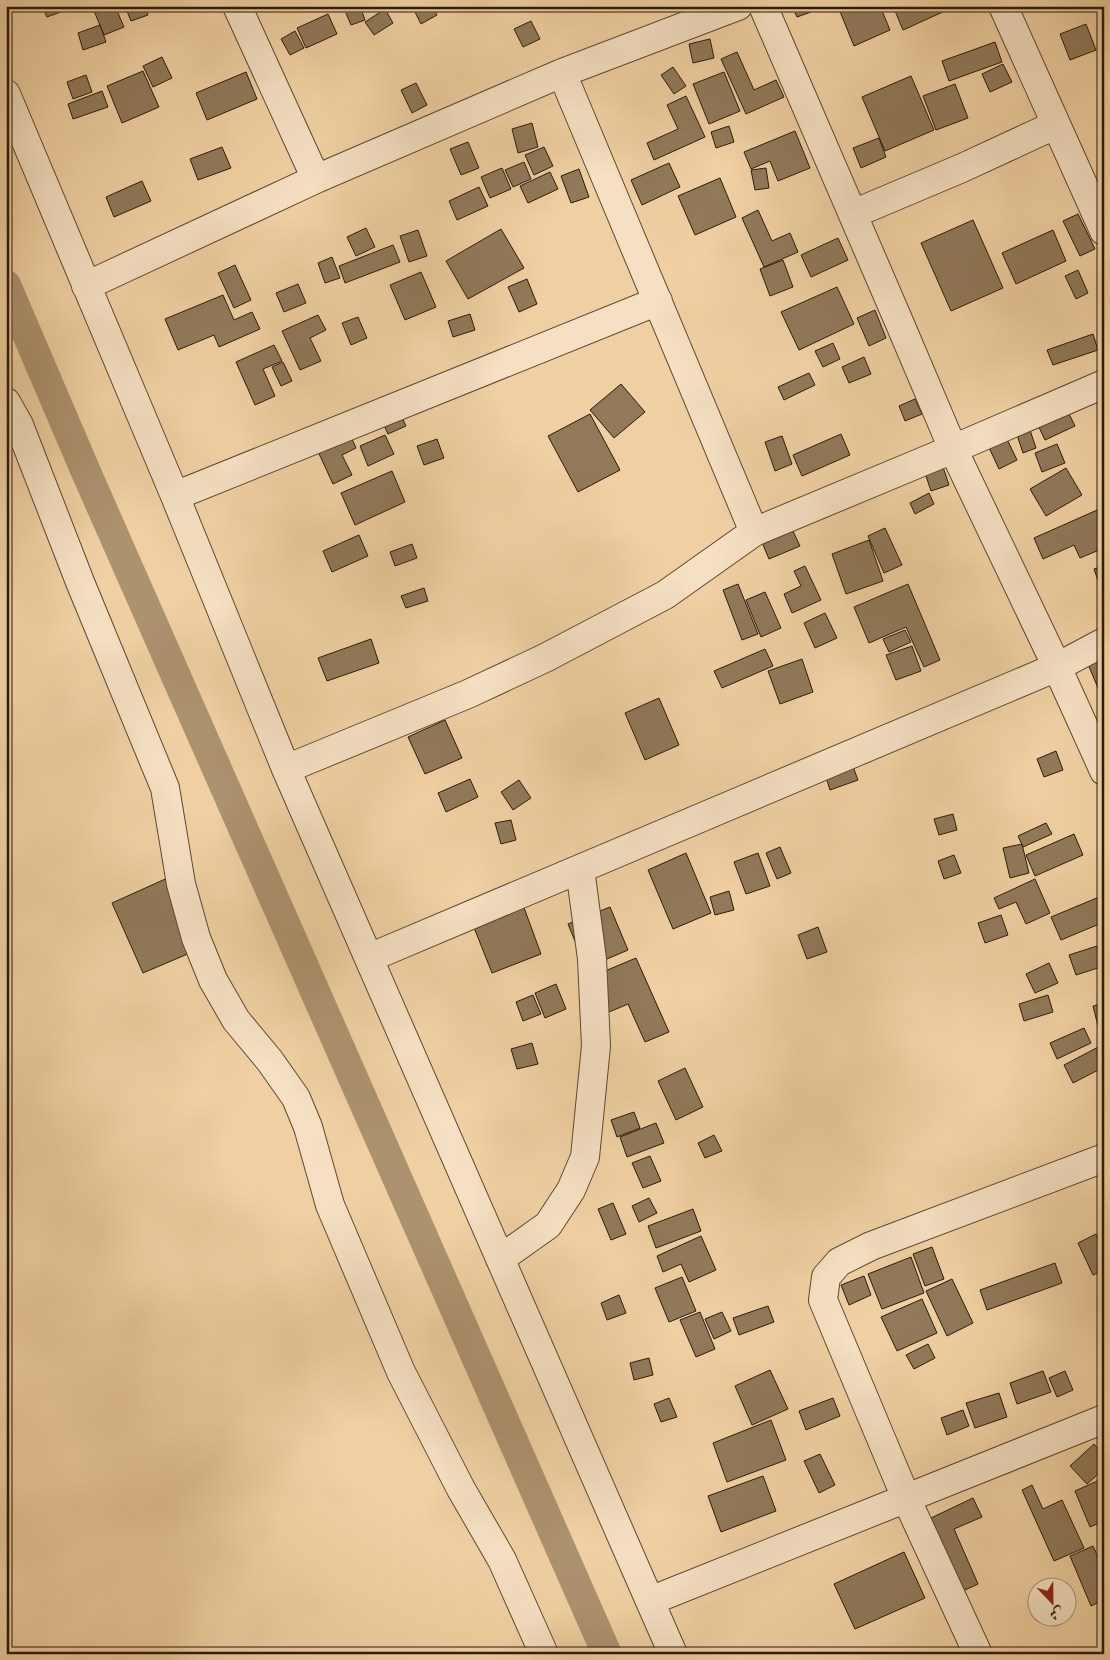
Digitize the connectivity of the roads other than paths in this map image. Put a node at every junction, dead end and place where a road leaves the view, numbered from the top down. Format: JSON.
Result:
{"nodes":[{"id":1,"x":237,"y":6,"type":"edge"},
{"id":2,"x":738,"y":6,"type":"edge"},
{"id":3,"x":763,"y":6,"type":"edge"},
{"id":4,"x":1003,"y":6,"type":"edge"},
{"id":5,"x":562,"y":73,"type":"junction"},
{"id":6,"x":6,"y":94,"type":"edge"},
{"id":7,"x":1055,"y":125,"type":"junction"},
{"id":8,"x":316,"y":179,"type":"junction"},
{"id":9,"x":853,"y":214,"type":"junction"},
{"id":10,"x":1104,"y":232,"type":"edge"},
{"id":11,"x":86,"y":286,"type":"junction"},
{"id":12,"x":658,"y":301,"type":"junction"},
{"id":13,"x":1104,"y":384,"type":"edge"},
{"id":14,"x":6,"y":402,"type":"edge"},
{"id":15,"x":953,"y":449,"type":"junction"},
{"id":16,"x":174,"y":496,"type":"junction"},
{"id":17,"x":754,"y":532,"type":"junction"},
{"id":18,"x":1104,"y":642,"type":"edge"},
{"id":19,"x":1057,"y":667,"type":"junction"},
{"id":20,"x":286,"y":769,"type":"junction"},
{"id":21,"x":1104,"y":771,"type":"edge"},
{"id":22,"x":580,"y":869,"type":"junction"},
{"id":23,"x":368,"y":958,"type":"junction"},
{"id":24,"x":1104,"y":1158,"type":"edge"},
{"id":25,"x":500,"y":1259,"type":"junction"},
{"id":26,"x":1104,"y":1419,"type":"edge"},
{"id":27,"x":906,"y":1498,"type":"junction"},
{"id":28,"x":650,"y":1601,"type":"junction"},
{"id":29,"x":544,"y":1654,"type":"edge"},
{"id":30,"x":674,"y":1654,"type":"edge"},
{"id":31,"x":978,"y":1654,"type":"edge"}],
"edges":[{"from":1,"to":8,"type":"street"},
{"from":2,"to":5,"type":"street"},
{"from":3,"to":9,"type":"street"},
{"from":4,"to":7,"type":"street"},
{"from":5,"to":8,"type":"street"},
{"from":5,"to":12,"type":"street"},
{"from":6,"to":11,"type":"street"},
{"from":7,"to":9,"type":"street"},
{"from":7,"to":10,"type":"street"},
{"from":8,"to":11,"type":"street"},
{"from":9,"to":15,"type":"street"},
{"from":11,"to":16,"type":"street"},
{"from":12,"to":16,"type":"street"},
{"from":12,"to":17,"type":"street"},
{"from":13,"to":15,"type":"street"},
{"from":14,"to":29,"type":"street"},
{"from":15,"to":17,"type":"street"},
{"from":15,"to":19,"type":"street"},
{"from":16,"to":20,"type":"street"},
{"from":17,"to":20,"type":"street"},
{"from":18,"to":19,"type":"street"},
{"from":19,"to":21,"type":"street"},
{"from":19,"to":22,"type":"street"},
{"from":20,"to":23,"type":"street"},
{"from":22,"to":23,"type":"street"},
{"from":22,"to":25,"type":"street"},
{"from":23,"to":25,"type":"street"},
{"from":24,"to":27,"type":"street"},
{"from":25,"to":28,"type":"street"},
{"from":26,"to":27,"type":"street"},
{"from":27,"to":28,"type":"street"},
{"from":27,"to":31,"type":"street"},
{"from":28,"to":30,"type":"street"}]}
